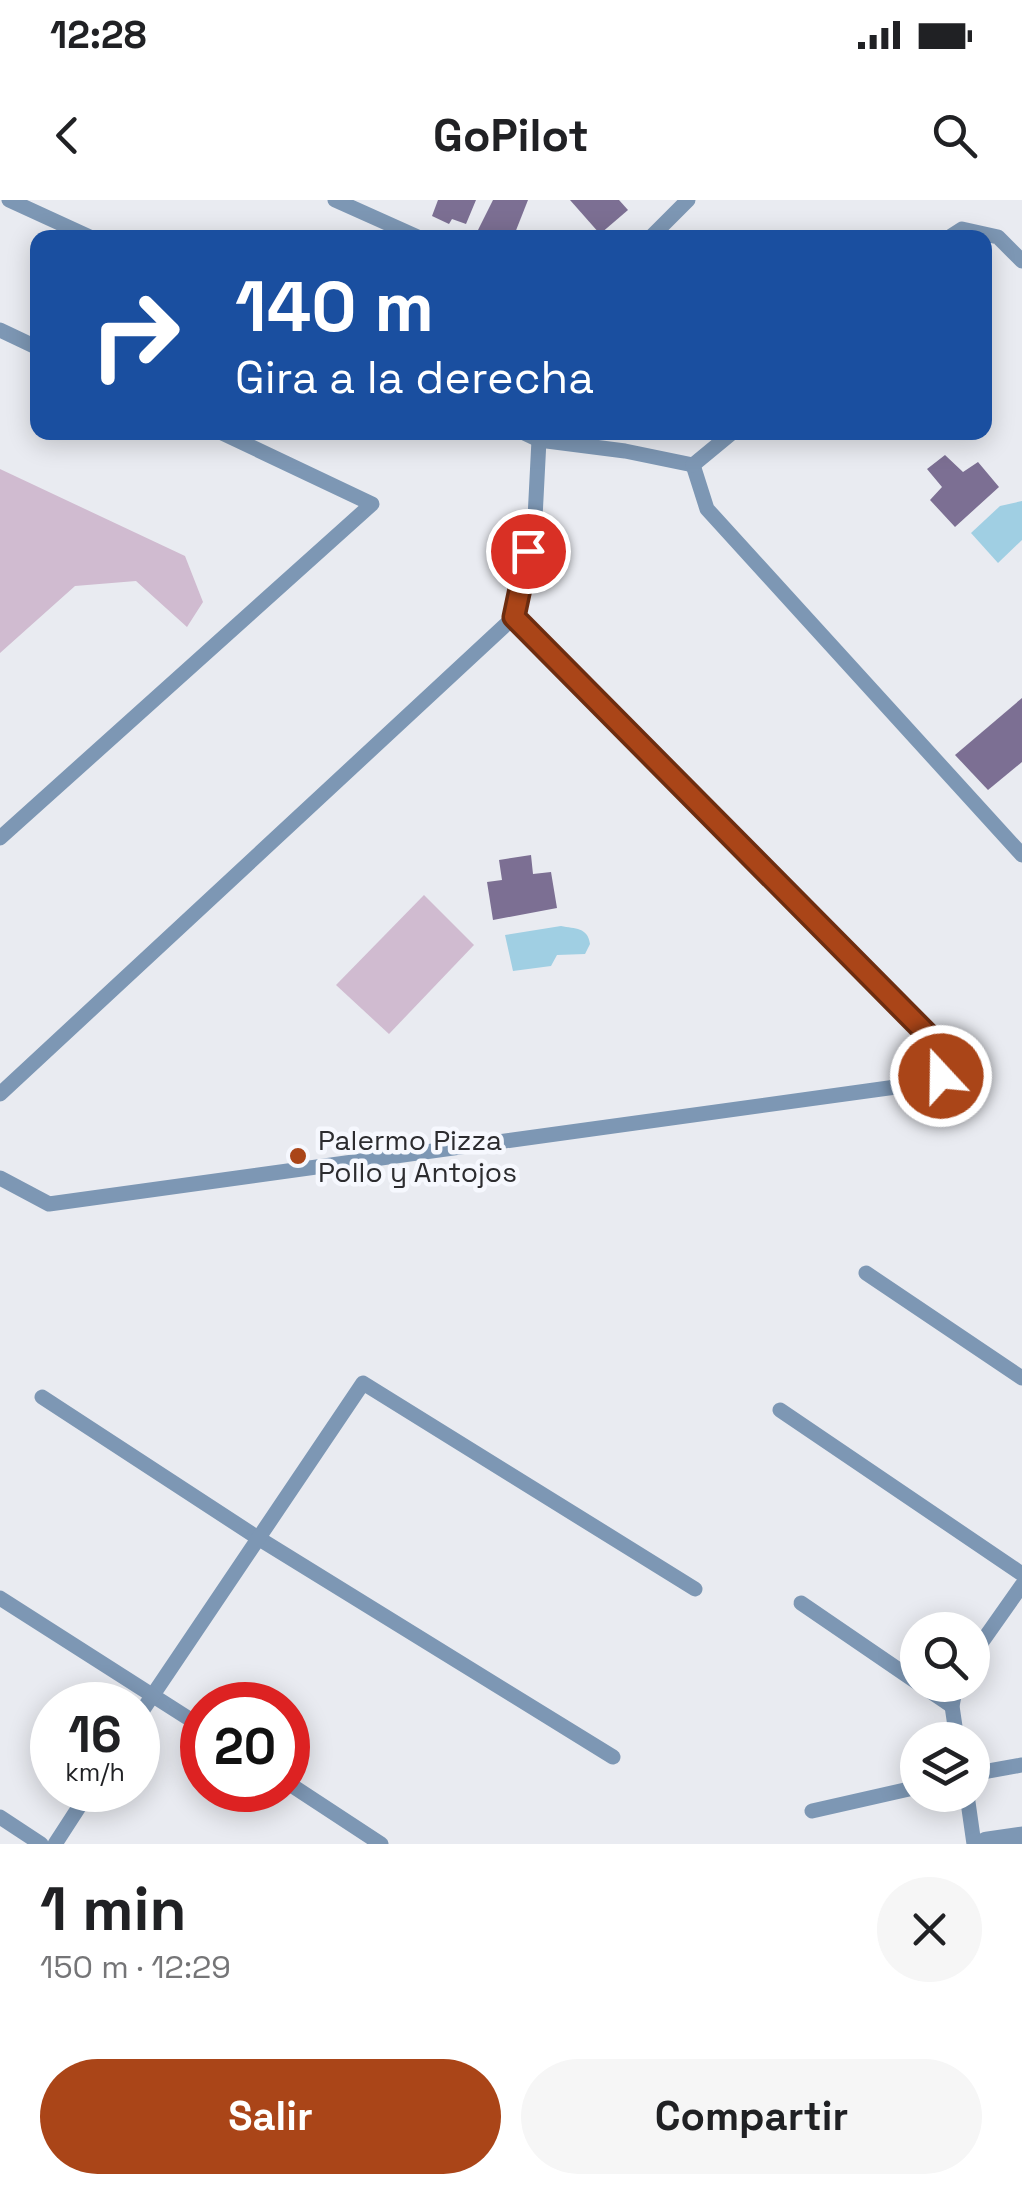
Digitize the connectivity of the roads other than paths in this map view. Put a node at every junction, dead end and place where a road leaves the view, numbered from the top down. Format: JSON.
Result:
{"nodes":[{"id":1,"x":9,"y":200,"type":"edge"},
{"id":2,"x":335,"y":200,"type":"edge"},
{"id":3,"x":688,"y":200,"type":"edge"},
{"id":4,"x":75,"y":230,"type":"edge"},
{"id":5,"x":402,"y":230,"type":"edge"},
{"id":6,"x":658,"y":230,"type":"edge"},
{"id":7,"x":992,"y":236,"type":"edge"},
{"id":8,"x":1022,"y":261,"type":"edge"},
{"id":9,"x":0,"y":330,"type":"edge"},
{"id":10,"x":30,"y":344,"type":"edge"},
{"id":11,"x":237,"y":440,"type":"edge"},
{"id":12,"x":540,"y":440,"type":"joint"},
{"id":13,"x":723,"y":440,"type":"edge"},
{"id":14,"x":693,"y":465,"type":"junction"},
{"id":15,"x":514,"y":617,"type":"junction"},
{"id":16,"x":0,"y":838,"type":"edge"},
{"id":17,"x":1022,"y":855,"type":"edge"},
{"id":18,"x":0,"y":1094,"type":"edge"},
{"id":19,"x":0,"y":1178,"type":"edge"},
{"id":20,"x":866,"y":1273,"type":"dead end"},
{"id":21,"x":1022,"y":1378,"type":"edge"},
{"id":22,"x":42,"y":1397,"type":"dead end"},
{"id":23,"x":780,"y":1410,"type":"dead end"},
{"id":24,"x":258,"y":1538,"type":"junction"},
{"id":25,"x":1022,"y":1574,"type":"edge"},
{"id":26,"x":1022,"y":1585,"type":"edge"},
{"id":27,"x":695,"y":1589,"type":"dead end"},
{"id":28,"x":0,"y":1598,"type":"edge"},
{"id":29,"x":801,"y":1603,"type":"dead end"},
{"id":30,"x":990,"y":1630,"type":"edge"},
{"id":31,"x":900,"y":1671,"type":"edge"},
{"id":32,"x":132,"y":1682,"type":"edge"},
{"id":33,"x":160,"y":1683,"type":"edge"},
{"id":34,"x":946,"y":1702,"type":"edge"},
{"id":35,"x":953,"y":1702,"type":"edge"},
{"id":36,"x":952,"y":1706,"type":"junction"},
{"id":37,"x":954,"y":1722,"type":"edge"},
{"id":38,"x":613,"y":1757,"type":"dead end"},
{"id":39,"x":1022,"y":1765,"type":"edge"},
{"id":40,"x":990,"y":1771,"type":"edge"},
{"id":41,"x":900,"y":1791,"type":"edge"},
{"id":42,"x":310,"y":1797,"type":"edge"},
{"id":43,"x":812,"y":1811,"type":"dead end"},
{"id":44,"x":76,"y":1812,"type":"edge"},
{"id":45,"x":969,"y":1812,"type":"edge"},
{"id":46,"x":0,"y":1817,"type":"edge"},
{"id":47,"x":1022,"y":1839,"type":"edge"},
{"id":48,"x":40,"y":1844,"type":"edge"},
{"id":49,"x":55,"y":1844,"type":"edge"},
{"id":50,"x":382,"y":1844,"type":"edge"},
{"id":51,"x":974,"y":1844,"type":"edge"},
{"id":52,"x":986,"y":1844,"type":"edge"}],
"edges":[{"from":1,"to":4,"type":"lane"},
{"from":2,"to":5,"type":"lane"},
{"from":3,"to":6,"type":"lane"},
{"from":7,"to":8,"type":"lane"},
{"from":9,"to":10,"type":"lane"},
{"from":11,"to":16,"type":"lane"},
{"from":12,"to":14,"type":"lane"},
{"from":12,"to":15,"type":"lane"},
{"from":13,"to":14,"type":"lane"},
{"from":14,"to":17,"type":"lane"},
{"from":15,"to":18,"type":"lane"},
{"from":15,"to":19,"type":"lane"},
{"from":20,"to":21,"type":"lane"},
{"from":22,"to":24,"type":"lane"},
{"from":23,"to":25,"type":"lane"},
{"from":24,"to":27,"type":"lane"},
{"from":24,"to":33,"type":"lane"},
{"from":24,"to":38,"type":"lane"},
{"from":26,"to":30,"type":"lane"},
{"from":28,"to":32,"type":"lane"},
{"from":29,"to":31,"type":"lane"},
{"from":34,"to":36,"type":"lane"},
{"from":35,"to":36,"type":"lane"},
{"from":36,"to":37,"type":"lane"},
{"from":39,"to":40,"type":"lane"},
{"from":41,"to":43,"type":"lane"},
{"from":42,"to":50,"type":"lane"},
{"from":44,"to":49,"type":"lane"},
{"from":45,"to":51,"type":"lane"},
{"from":46,"to":48,"type":"lane"},
{"from":47,"to":52,"type":"street"}]}
